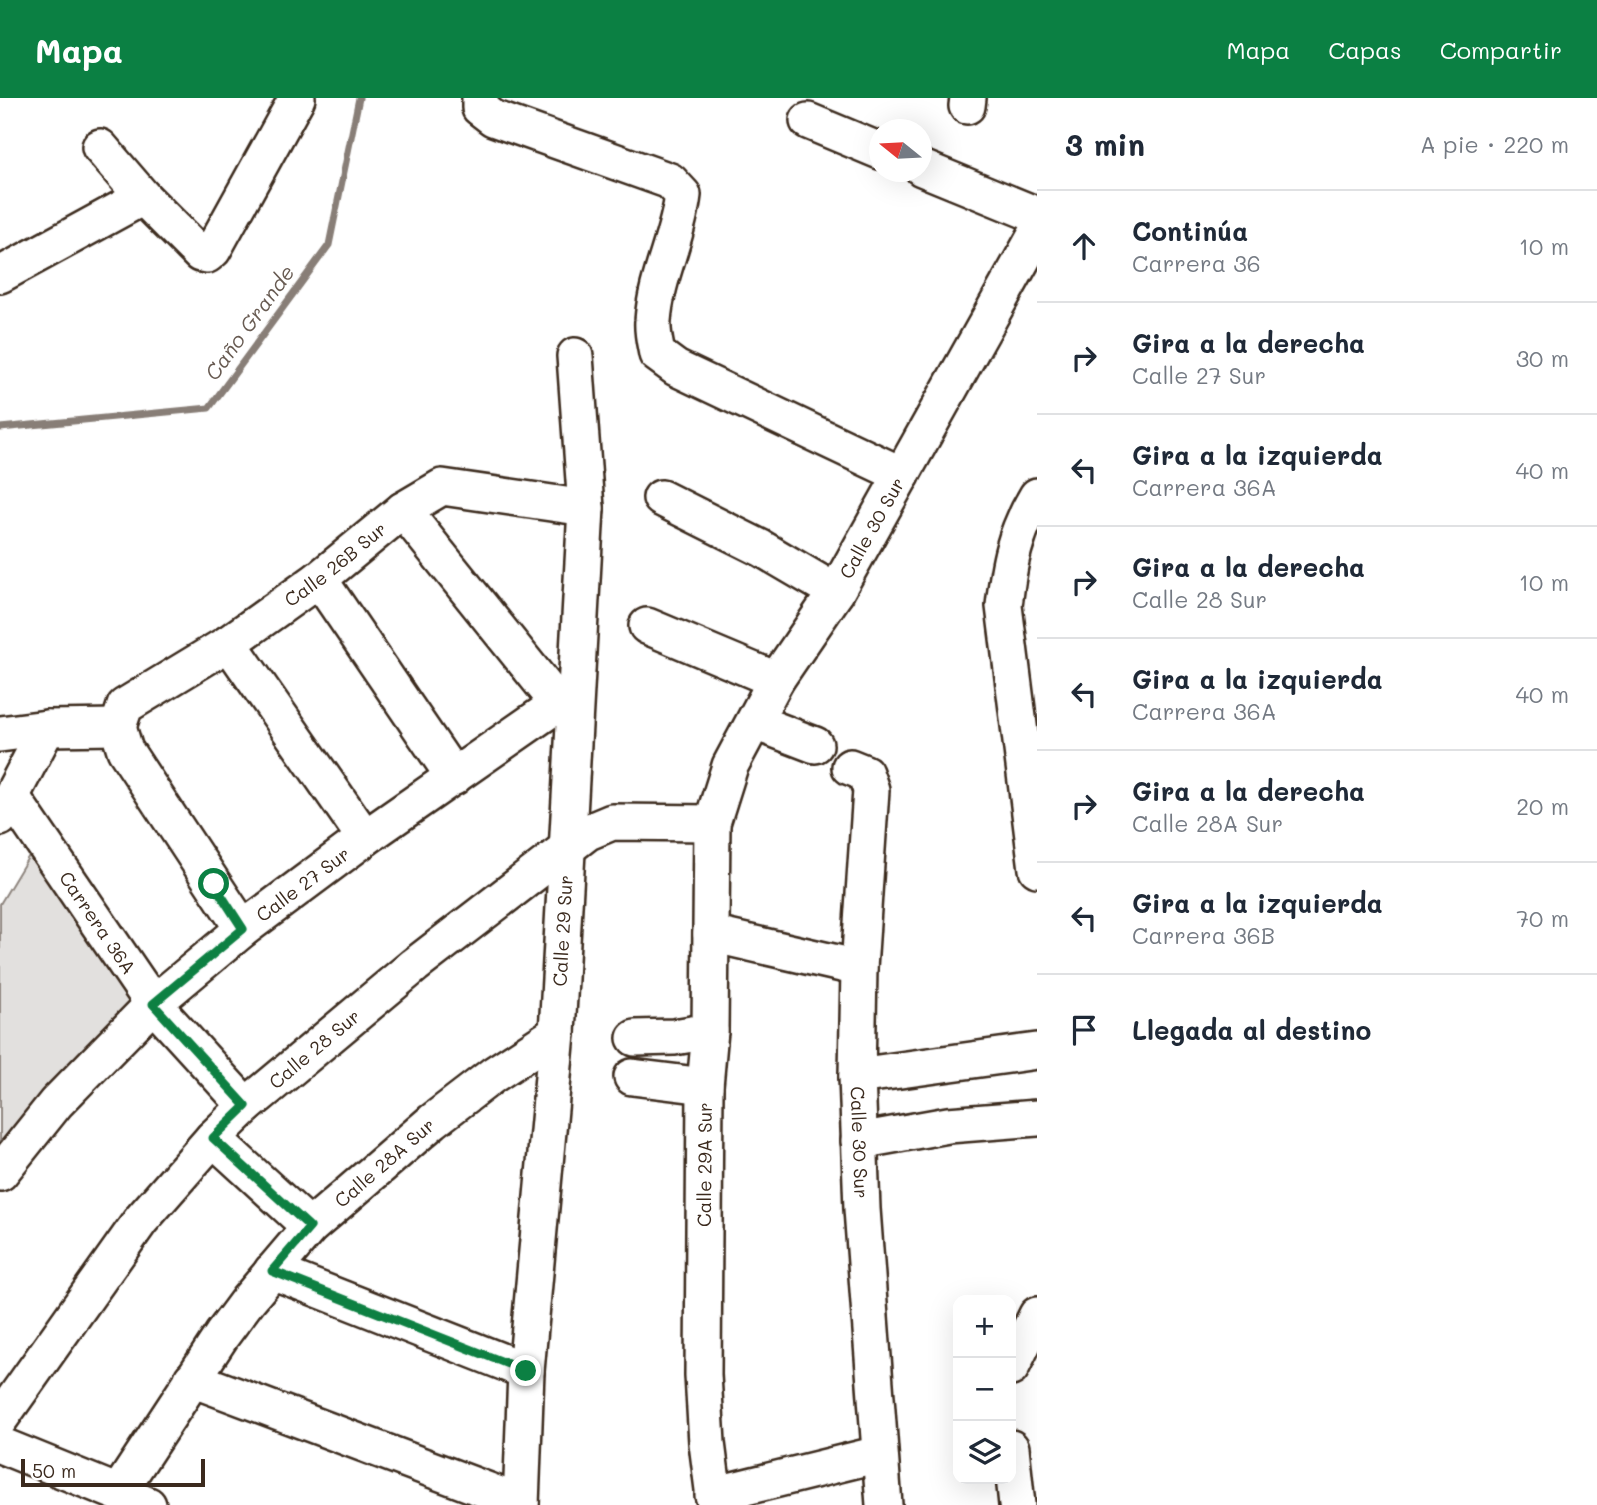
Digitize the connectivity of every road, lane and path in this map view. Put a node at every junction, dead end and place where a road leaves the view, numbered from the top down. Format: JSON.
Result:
{"nodes":[{"id":1,"x":297,"y":98,"type":"edge"},
{"id":2,"x":480,"y":98,"type":"edge"},
{"id":3,"x":808,"y":121,"type":"dead end"},
{"id":4,"x":869,"y":146,"type":"edge"},
{"id":5,"x":100,"y":148,"type":"dead end"},
{"id":6,"x":932,"y":172,"type":"edge"},
{"id":7,"x":143,"y":197,"type":"junction"},
{"id":8,"x":1037,"y":215,"type":"edge"},
{"id":9,"x":1037,"y":233,"type":"edge"},
{"id":10,"x":0,"y":275,"type":"edge"},
{"id":11,"x":575,"y":356,"type":"dead end"},
{"id":12,"x":902,"y":475,"type":"junction"},
{"id":13,"x":1037,"y":496,"type":"edge"},
{"id":14,"x":661,"y":498,"type":"dead end"},
{"id":15,"x":586,"y":508,"type":"junction"},
{"id":16,"x":403,"y":510,"type":"junction"},
{"id":17,"x":319,"y":579,"type":"junction"},
{"id":18,"x":836,"y":592,"type":"junction"},
{"id":19,"x":647,"y":626,"type":"dead end"},
{"id":20,"x":229,"y":643,"type":"junction"},
{"id":21,"x":776,"y":680,"type":"junction"},
{"id":22,"x":566,"y":698,"type":"junction"},
{"id":23,"x":755,"y":722,"type":"junction"},
{"id":24,"x":118,"y":727,"type":"junction"},
{"id":25,"x":47,"y":728,"type":"junction"},
{"id":26,"x":0,"y":734,"type":"edge"},
{"id":27,"x":815,"y":745,"type":"dead end"},
{"id":28,"x":860,"y":774,"type":"dead end"},
{"id":29,"x":454,"y":777,"type":"junction"},
{"id":30,"x":6,"y":808,"type":"edge"},
{"id":31,"x":712,"y":823,"type":"junction"},
{"id":32,"x":365,"y":838,"type":"junction"},
{"id":33,"x":566,"y":848,"type":"junction"},
{"id":34,"x":1037,"y":869,"type":"edge"},
{"id":35,"x":243,"y":929,"type":"junction"},
{"id":36,"x":711,"y":934,"type":"junction"},
{"id":37,"x":859,"y":968,"type":"junction"},
{"id":38,"x":153,"y":1004,"type":"junction"},
{"id":39,"x":710,"y":1031,"type":"junction"},
{"id":40,"x":556,"y":1033,"type":"junction"},
{"id":41,"x":674,"y":1037,"type":"junction"},
{"id":42,"x":635,"y":1038,"type":"dead end"},
{"id":43,"x":1037,"y":1051,"type":"edge"},
{"id":44,"x":857,"y":1076,"type":"junction"},
{"id":45,"x":632,"y":1077,"type":"dead end"},
{"id":46,"x":668,"y":1081,"type":"junction"},
{"id":47,"x":705,"y":1086,"type":"junction"},
{"id":48,"x":246,"y":1106,"type":"junction"},
{"id":49,"x":1037,"y":1118,"type":"edge"},
{"id":50,"x":213,"y":1138,"type":"junction"},
{"id":51,"x":859,"y":1141,"type":"junction"},
{"id":52,"x":0,"y":1173,"type":"edge"},
{"id":53,"x":310,"y":1227,"type":"junction"},
{"id":54,"x":272,"y":1271,"type":"junction"},
{"id":55,"x":1037,"y":1315,"type":"edge"},
{"id":56,"x":1016,"y":1358,"type":"edge"},
{"id":57,"x":526,"y":1371,"type":"junction"},
{"id":58,"x":192,"y":1379,"type":"junction"},
{"id":59,"x":0,"y":1419,"type":"edge"},
{"id":60,"x":0,"y":1445,"type":"edge"},
{"id":61,"x":879,"y":1454,"type":"junction"},
{"id":62,"x":1015,"y":1484,"type":"edge"},
{"id":63,"x":116,"y":1498,"type":"edge"},
{"id":64,"x":714,"y":1500,"type":"edge"},
{"id":65,"x":521,"y":1504,"type":"edge"},
{"id":66,"x":884,"y":1505,"type":"edge"},
{"id":67,"x":1017,"y":1505,"type":"edge"}],
"edges":[{"from":1,"to":7,"type":"street"},
{"from":2,"to":12,"type":"street"},
{"from":3,"to":4,"type":"street"},
{"from":5,"to":7,"type":"street"},
{"from":6,"to":8,"type":"street"},
{"from":7,"to":10,"type":"street"},
{"from":9,"to":12,"type":"street","name":"Calle 30 Sur"},
{"from":11,"to":15,"type":"street","name":"Calle 29 Sur"},
{"from":12,"to":18,"type":"street","name":"Calle 30 Sur"},
{"from":13,"to":34,"type":"street"},
{"from":14,"to":18,"type":"street"},
{"from":15,"to":16,"type":"street","name":"Calle 26B Sur"},
{"from":15,"to":22,"type":"street","name":"Calle 29 Sur"},
{"from":16,"to":17,"type":"street","name":"Calle 26B Sur"},
{"from":16,"to":22,"type":"street"},
{"from":17,"to":20,"type":"street","name":"Calle 26B Sur"},
{"from":17,"to":29,"type":"street"},
{"from":18,"to":21,"type":"street","name":"Calle 30 Sur"},
{"from":19,"to":21,"type":"street"},
{"from":20,"to":24,"type":"street","name":"Calle 26B Sur"},
{"from":20,"to":32,"type":"street"},
{"from":21,"to":23,"type":"street","name":"Calle 30 Sur"},
{"from":22,"to":29,"type":"street","name":"Calle 27 Sur"},
{"from":22,"to":33,"type":"street","name":"Calle 29 Sur"},
{"from":23,"to":27,"type":"street"},
{"from":23,"to":31,"type":"street","name":"Calle 30 Sur"},
{"from":24,"to":25,"type":"street"},
{"from":24,"to":35,"type":"street"},
{"from":25,"to":26,"type":"street"},
{"from":25,"to":30,"type":"street"},
{"from":28,"to":37,"type":"street","name":"Calle 30 Sur"},
{"from":29,"to":32,"type":"street","name":"Calle 27 Sur"},
{"from":30,"to":38,"type":"street","name":"Carrera 36A"},
{"from":31,"to":33,"type":"street","name":"Calle 28 Sur"},
{"from":31,"to":36,"type":"street","name":"Calle 29A Sur"},
{"from":32,"to":35,"type":"street","name":"Calle 27 Sur"},
{"from":33,"to":40,"type":"street","name":"Calle 29 Sur"},
{"from":33,"to":48,"type":"street","name":"Calle 28 Sur"},
{"from":35,"to":38,"type":"street","name":"Calle 27 Sur"},
{"from":36,"to":37,"type":"street"},
{"from":36,"to":39,"type":"street","name":"Calle 29A Sur"},
{"from":37,"to":44,"type":"street","name":"Calle 30 Sur"},
{"from":38,"to":48,"type":"street","name":"Carrera 36A"},
{"from":38,"to":52,"type":"street","name":"Calle 27 Sur"},
{"from":39,"to":41,"type":"street"},
{"from":39,"to":47,"type":"street","name":"Calle 29A Sur"},
{"from":40,"to":53,"type":"street","name":"Calle 28A Sur"},
{"from":40,"to":57,"type":"street","name":"Calle 29 Sur"},
{"from":41,"to":42,"type":"street"},
{"from":41,"to":46,"type":"street"},
{"from":43,"to":44,"type":"street"},
{"from":44,"to":51,"type":"street","name":"Calle 30 Sur"},
{"from":45,"to":46,"type":"street"},
{"from":46,"to":47,"type":"street"},
{"from":47,"to":64,"type":"street","name":"Calle 29A Sur"},
{"from":48,"to":50,"type":"street","name":"Calle 28 Sur"},
{"from":49,"to":51,"type":"street"},
{"from":50,"to":53,"type":"street"},
{"from":50,"to":59,"type":"street","name":"Calle 28 Sur"},
{"from":51,"to":61,"type":"street","name":"Calle 30 Sur"},
{"from":53,"to":54,"type":"street","name":"Calle 28A Sur"},
{"from":54,"to":57,"type":"street"},
{"from":54,"to":58,"type":"street","name":"Calle 28A Sur"},
{"from":55,"to":56,"type":"street"},
{"from":57,"to":65,"type":"street","name":"Calle 29 Sur"},
{"from":58,"to":63,"type":"street","name":"Calle 28A Sur"},
{"from":58,"to":65,"type":"street"},
{"from":60,"to":63,"type":"street"},
{"from":61,"to":64,"type":"street"},
{"from":61,"to":66,"type":"street","name":"Calle 30 Sur"},
{"from":62,"to":67,"type":"street"}]}
